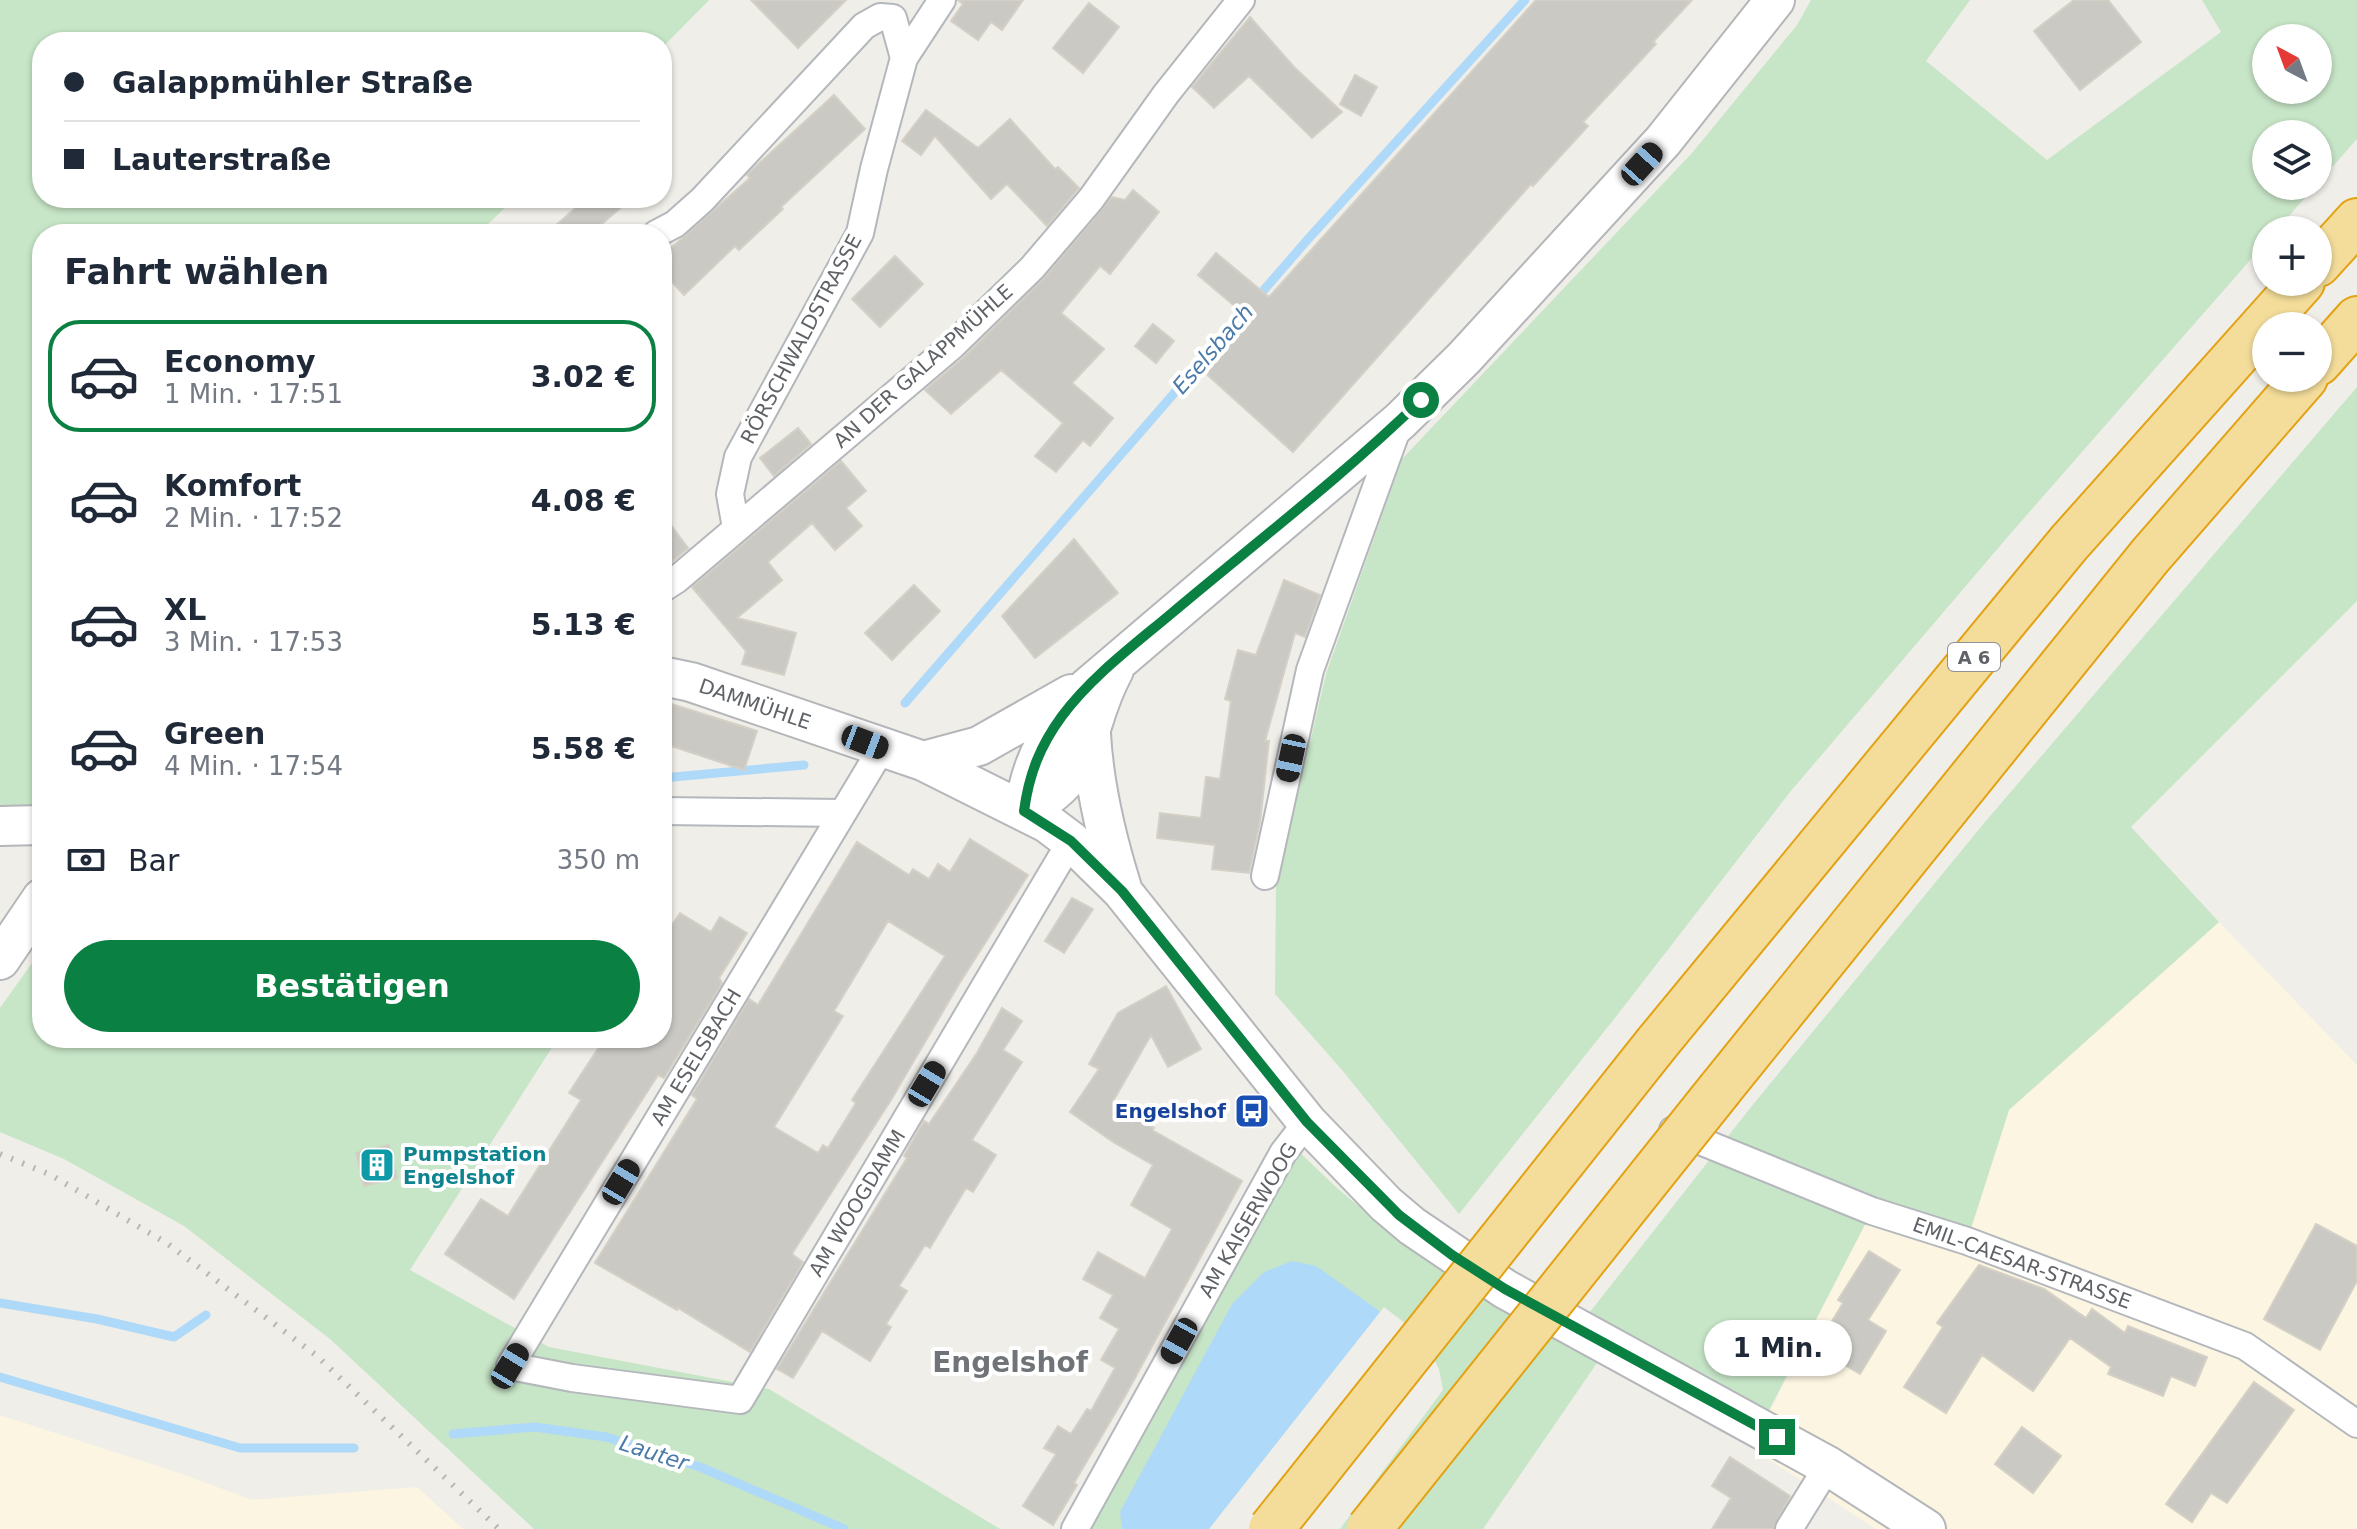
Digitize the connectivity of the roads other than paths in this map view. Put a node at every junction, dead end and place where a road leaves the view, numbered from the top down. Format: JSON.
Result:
{"nodes":[{"id":1,"x":942,"y":0,"type":"edge"},
{"id":2,"x":1241,"y":0,"type":"edge"},
{"id":3,"x":1775,"y":0,"type":"edge"},
{"id":4,"x":904,"y":58,"type":"junction"},
{"id":5,"x":2357,"y":221,"type":"edge"},
{"id":6,"x":672,"y":226,"type":"edge"},
{"id":7,"x":2332,"y":249,"type":"edge"},
{"id":8,"x":2290,"y":296,"type":"edge"},
{"id":9,"x":2357,"y":319,"type":"edge"},
{"id":10,"x":2332,"y":347,"type":"edge"},
{"id":11,"x":2293,"y":392,"type":"edge"},
{"id":12,"x":1400,"y":421,"type":"junction"},
{"id":13,"x":736,"y":528,"type":"junction"},
{"id":14,"x":672,"y":581,"type":"edge"},
{"id":15,"x":1110,"y":667,"type":"junction"},
{"id":16,"x":672,"y":678,"type":"edge"},
{"id":17,"x":1091,"y":734,"type":"junction"},
{"id":18,"x":882,"y":748,"type":"junction"},
{"id":19,"x":923,"y":761,"type":"junction"},
{"id":20,"x":672,"y":811,"type":"edge"},
{"id":21,"x":1024,"y":811,"type":"junction"},
{"id":22,"x":842,"y":813,"type":"junction"},
{"id":23,"x":32,"y":825,"type":"edge"},
{"id":24,"x":0,"y":826,"type":"edge"},
{"id":25,"x":1071,"y":841,"type":"junction"},
{"id":26,"x":1265,"y":876,"type":"dead end"},
{"id":27,"x":1122,"y":891,"type":"junction"},
{"id":28,"x":32,"y":913,"type":"edge"},
{"id":29,"x":0,"y":960,"type":"edge"},
{"id":30,"x":1307,"y":1122,"type":"junction"},
{"id":31,"x":1673,"y":1130,"type":"dead end"},
{"id":32,"x":740,"y":1400,"type":"joint"},
{"id":33,"x":2357,"y":1424,"type":"edge"},
{"id":34,"x":1828,"y":1466,"type":"junction"},
{"id":35,"x":1075,"y":1529,"type":"edge"},
{"id":36,"x":1271,"y":1529,"type":"edge"},
{"id":37,"x":1369,"y":1529,"type":"edge"},
{"id":38,"x":1789,"y":1529,"type":"edge"},
{"id":39,"x":1926,"y":1529,"type":"edge"}],
"edges":[{"from":1,"to":4,"type":"street","name":"RÖRSCHWALDSTRASSE"},
{"from":2,"to":13,"type":"street","name":"AN DER GALAPPMÜHLE"},
{"from":3,"to":12,"type":"main road"},
{"from":4,"to":6,"type":"street"},
{"from":4,"to":13,"type":"street","name":"RÖRSCHWALDSTRASSE"},
{"from":5,"to":7,"type":"highway"},
{"from":8,"to":36,"type":"highway","number":"A 6","bridge":true},
{"from":9,"to":10,"type":"highway"},
{"from":11,"to":37,"type":"highway","bridge":true},
{"from":12,"to":15,"type":"main road"},
{"from":12,"to":26,"type":"street"},
{"from":13,"to":14,"type":"street","name":"AN DER GALAPPMÜHLE"},
{"from":15,"to":17,"type":"main road"},
{"from":15,"to":19,"type":"main road"},
{"from":15,"to":21,"type":"main road"},
{"from":16,"to":18,"type":"main road","name":"DAMMÜHLE"},
{"from":17,"to":21,"type":"main road"},
{"from":17,"to":27,"type":"main road"},
{"from":18,"to":19,"type":"main road","name":"DAMMÜHLE"},
{"from":18,"to":22,"type":"street","name":"AM ESELSBACH"},
{"from":19,"to":21,"type":"main road","name":"DAMMÜHLE"},
{"from":20,"to":22,"type":"street"},
{"from":21,"to":25,"type":"main road","name":"DAMMÜHLE"},
{"from":22,"to":32,"type":"street","name":"AM ESELSBACH"},
{"from":23,"to":24,"type":"main road"},
{"from":25,"to":27,"type":"main road","name":"DAMMÜHLE"},
{"from":25,"to":32,"type":"street","name":"AM WOOGDAMM"},
{"from":27,"to":30,"type":"main road","name":"DAMMÜHLE"},
{"from":28,"to":29,"type":"main road"},
{"from":30,"to":34,"type":"main road","name":"DAMMÜHLE"},
{"from":30,"to":35,"type":"street","name":"AM KAISERWOOG"},
{"from":31,"to":33,"type":"street","name":"EMIL-CAESAR-STRASSE"},
{"from":34,"to":38,"type":"street"},
{"from":34,"to":39,"type":"main road","name":"DAMMÜHLE"}]}
